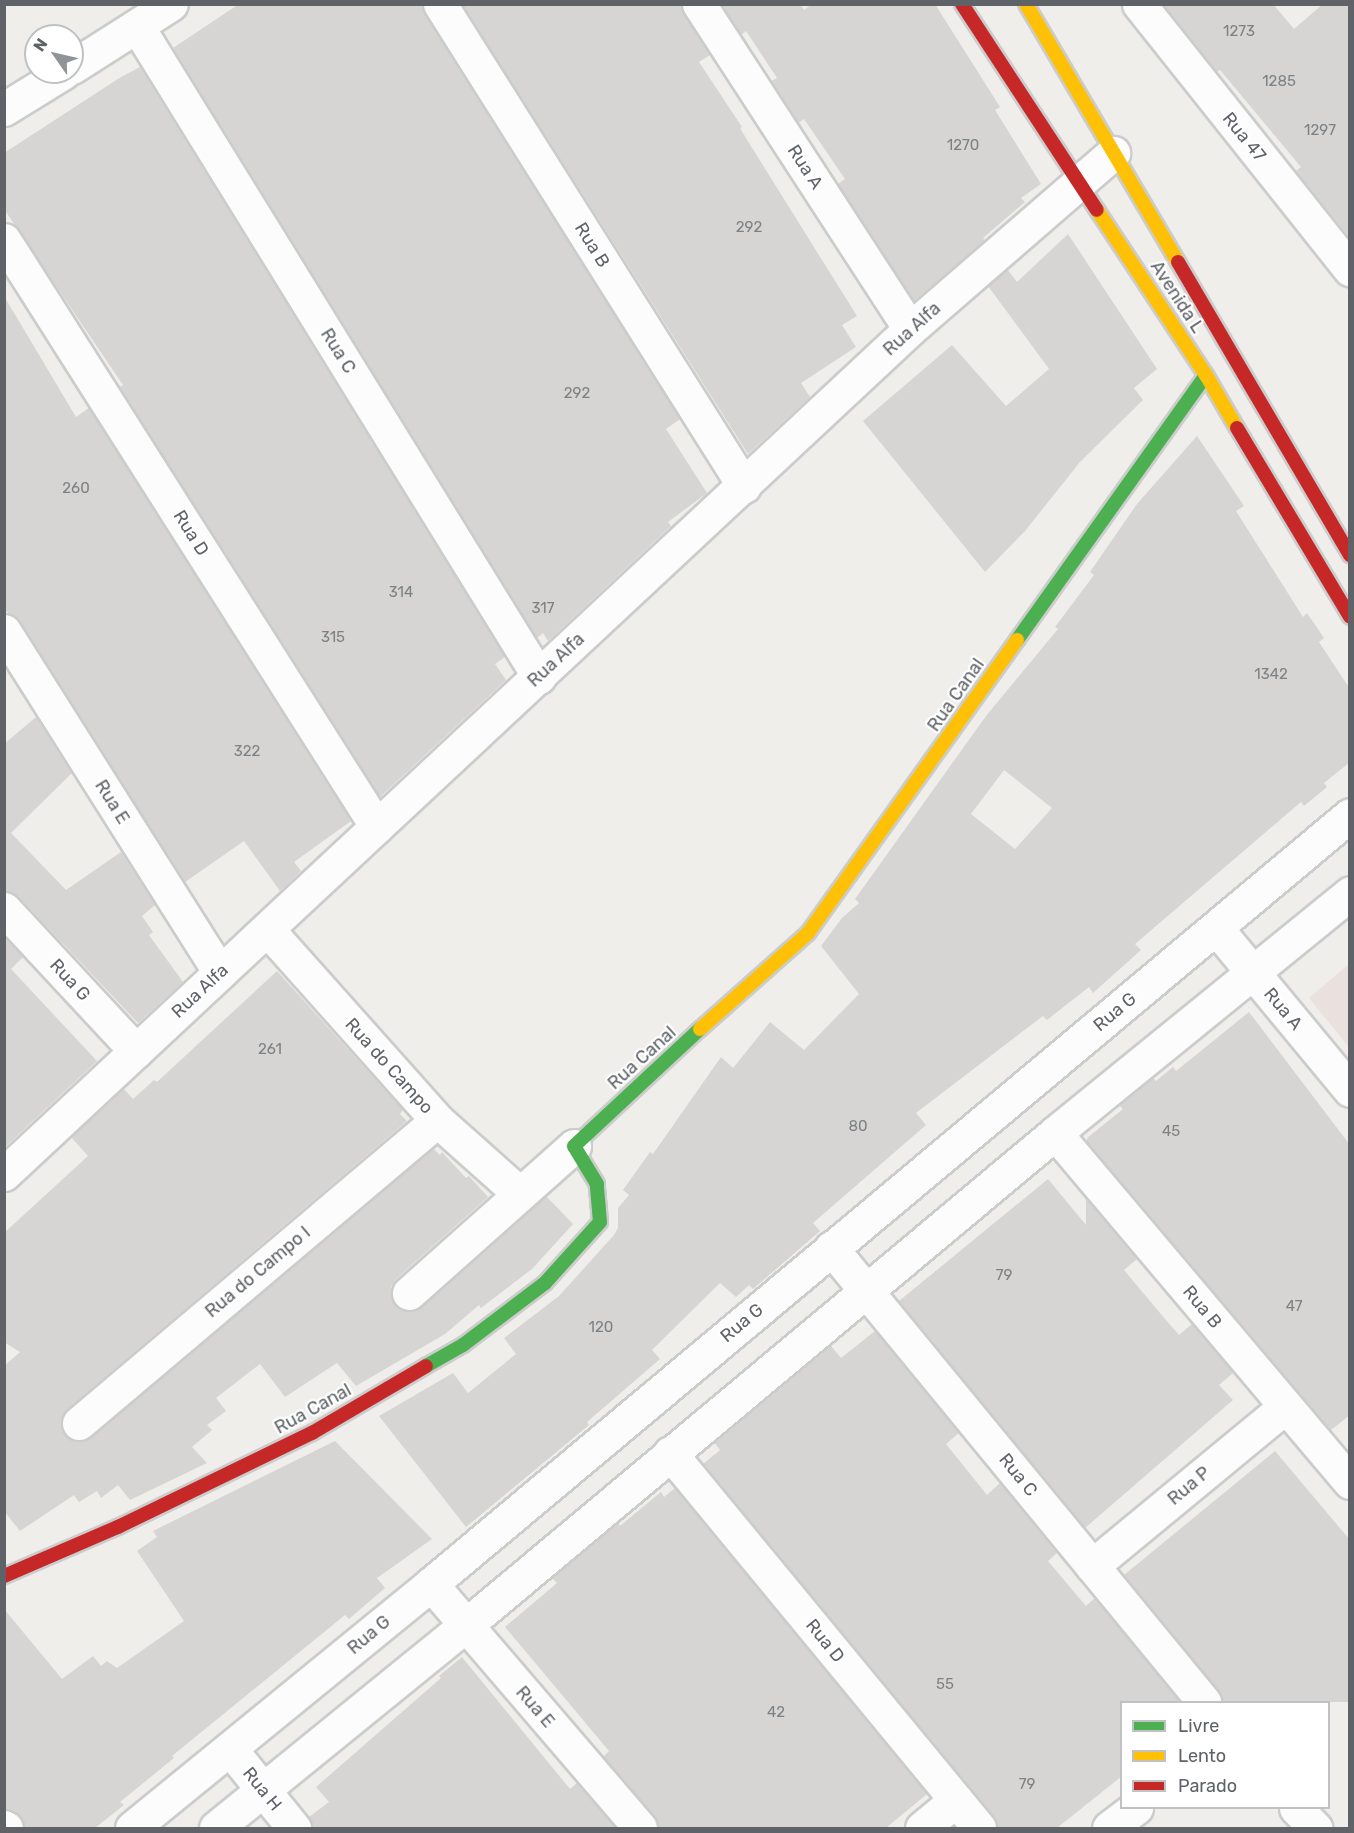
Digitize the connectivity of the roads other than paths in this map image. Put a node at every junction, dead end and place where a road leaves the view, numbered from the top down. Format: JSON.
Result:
{"nodes":[{"id":1,"x":171,"y":4,"type":"edge"},
{"id":2,"x":440,"y":4,"type":"edge"},
{"id":3,"x":699,"y":4,"type":"edge"},
{"id":4,"x":962,"y":4,"type":"edge"},
{"id":5,"x":1139,"y":4,"type":"edge"},
{"id":6,"x":1020,"y":7,"type":"edge"},
{"id":7,"x":137,"y":26,"type":"junction"},
{"id":8,"x":84,"y":59,"type":"edge"},
{"id":9,"x":45,"y":84,"type":"edge"},
{"id":10,"x":4,"y":109,"type":"edge"},
{"id":11,"x":1113,"y":153,"type":"junction"},
{"id":12,"x":1079,"y":180,"type":"junction"},
{"id":13,"x":4,"y":240,"type":"edge"},
{"id":14,"x":1350,"y":268,"type":"edge"},
{"id":15,"x":910,"y":329,"type":"junction"},
{"id":16,"x":1206,"y":375,"type":"junction"},
{"id":17,"x":744,"y":486,"type":"junction"},
{"id":18,"x":1350,"y":555,"type":"edge"},
{"id":19,"x":1350,"y":617,"type":"edge"},
{"id":20,"x":4,"y":631,"type":"edge"},
{"id":21,"x":539,"y":677,"type":"junction"},
{"id":22,"x":1350,"y":815,"type":"edge"},
{"id":23,"x":377,"y":827,"type":"junction"},
{"id":24,"x":1350,"y":893,"type":"edge"},
{"id":25,"x":4,"y":909,"type":"edge"},
{"id":26,"x":1216,"y":928,"type":"junction"},
{"id":27,"x":267,"y":929,"type":"junction"},
{"id":28,"x":1252,"y":972,"type":"junction"},
{"id":29,"x":220,"y":973,"type":"junction"},
{"id":30,"x":136,"y":1051,"type":"junction"},
{"id":31,"x":1350,"y":1090,"type":"edge"},
{"id":32,"x":437,"y":1120,"type":"junction"},
{"id":33,"x":1055,"y":1133,"type":"junction"},
{"id":34,"x":574,"y":1146,"type":"junction"},
{"id":35,"x":4,"y":1174,"type":"edge"},
{"id":36,"x":520,"y":1194,"type":"junction"},
{"id":37,"x":831,"y":1248,"type":"junction"},
{"id":38,"x":867,"y":1292,"type":"junction"},
{"id":39,"x":409,"y":1293,"type":"dead end"},
{"id":40,"x":1286,"y":1406,"type":"junction"},
{"id":41,"x":79,"y":1423,"type":"dead end"},
{"id":42,"x":670,"y":1453,"type":"junction"},
{"id":43,"x":1348,"y":1477,"type":"edge"},
{"id":44,"x":1092,"y":1566,"type":"junction"},
{"id":45,"x":4,"y":1576,"type":"edge"},
{"id":46,"x":431,"y":1584,"type":"junction"},
{"id":47,"x":465,"y":1626,"type":"junction"},
{"id":48,"x":1203,"y":1701,"type":"edge"},
{"id":49,"x":230,"y":1749,"type":"junction"},
{"id":50,"x":263,"y":1789,"type":"junction"},
{"id":51,"x":956,"y":1800,"type":"junction"},
{"id":52,"x":1135,"y":1809,"type":"edge"},
{"id":53,"x":1297,"y":1809,"type":"edge"},
{"id":54,"x":132,"y":1828,"type":"edge"},
{"id":55,"x":216,"y":1828,"type":"edge"},
{"id":56,"x":294,"y":1828,"type":"edge"},
{"id":57,"x":640,"y":1828,"type":"edge"},
{"id":58,"x":922,"y":1828,"type":"edge"},
{"id":59,"x":980,"y":1828,"type":"edge"},
{"id":60,"x":1109,"y":1828,"type":"edge"},
{"id":61,"x":1315,"y":1828,"type":"edge"}],
"edges":[{"from":1,"to":7,"type":"street"},
{"from":2,"to":17,"type":"street","name":"Rua B"},
{"from":3,"to":15,"type":"street","name":"Rua A"},
{"from":4,"to":12,"type":"street","name":"Avenida L"},
{"from":5,"to":14,"type":"street","name":"Rua 47"},
{"from":6,"to":11,"type":"street","name":"Avenida L"},
{"from":7,"to":8,"type":"street"},
{"from":7,"to":21,"type":"street","name":"Rua C"},
{"from":9,"to":10,"type":"street"},
{"from":11,"to":12,"type":"street","name":"Rua Alfa"},
{"from":11,"to":18,"type":"street","name":"Avenida L"},
{"from":12,"to":15,"type":"street","name":"Rua Alfa"},
{"from":12,"to":16,"type":"street","name":"Avenida L"},
{"from":13,"to":23,"type":"street","name":"Rua D"},
{"from":15,"to":17,"type":"street","name":"Rua Alfa"},
{"from":16,"to":19,"type":"street","name":"Avenida L"},
{"from":16,"to":34,"type":"street","name":"Rua Canal"},
{"from":17,"to":21,"type":"street","name":"Rua Alfa"},
{"from":20,"to":29,"type":"street","name":"Rua E"},
{"from":21,"to":23,"type":"street","name":"Rua Alfa"},
{"from":22,"to":26,"type":"street","name":"Rua G"},
{"from":23,"to":27,"type":"street","name":"Rua Alfa"},
{"from":24,"to":28,"type":"street"},
{"from":25,"to":30,"type":"street","name":"Rua G"},
{"from":26,"to":28,"type":"street","name":"Rua A"},
{"from":26,"to":37,"type":"street","name":"Rua G"},
{"from":27,"to":29,"type":"street","name":"Rua Alfa"},
{"from":27,"to":32,"type":"street","name":"Rua do Campo"},
{"from":28,"to":31,"type":"street","name":"Rua A"},
{"from":28,"to":33,"type":"street"},
{"from":29,"to":30,"type":"street","name":"Rua Alfa"},
{"from":30,"to":35,"type":"street","name":"Rua Alfa"},
{"from":32,"to":36,"type":"street","name":"Rua do Campo"},
{"from":32,"to":41,"type":"street","name":"Rua do Campo I"},
{"from":33,"to":38,"type":"street"},
{"from":33,"to":40,"type":"street","name":"Rua B"},
{"from":34,"to":36,"type":"street"},
{"from":34,"to":45,"type":"street","name":"Rua Canal"},
{"from":36,"to":39,"type":"street"},
{"from":37,"to":38,"type":"street","name":"Rua C"},
{"from":37,"to":46,"type":"street","name":"Rua G"},
{"from":38,"to":42,"type":"street"},
{"from":38,"to":44,"type":"street","name":"Rua C"},
{"from":40,"to":43,"type":"street","name":"Rua B"},
{"from":40,"to":44,"type":"street","name":"Rua P"},
{"from":42,"to":47,"type":"street"},
{"from":42,"to":51,"type":"street","name":"Rua D"},
{"from":44,"to":48,"type":"street","name":"Rua C"},
{"from":46,"to":47,"type":"street","name":"Rua E"},
{"from":46,"to":49,"type":"street","name":"Rua G"},
{"from":47,"to":50,"type":"street"},
{"from":47,"to":57,"type":"street","name":"Rua E"},
{"from":49,"to":50,"type":"street","name":"Rua H"},
{"from":49,"to":54,"type":"street","name":"Rua G"},
{"from":50,"to":55,"type":"street"},
{"from":50,"to":56,"type":"street","name":"Rua H"},
{"from":51,"to":58,"type":"street"},
{"from":51,"to":59,"type":"street","name":"Rua D"},
{"from":52,"to":60,"type":"street"},
{"from":53,"to":61,"type":"street"}]}
